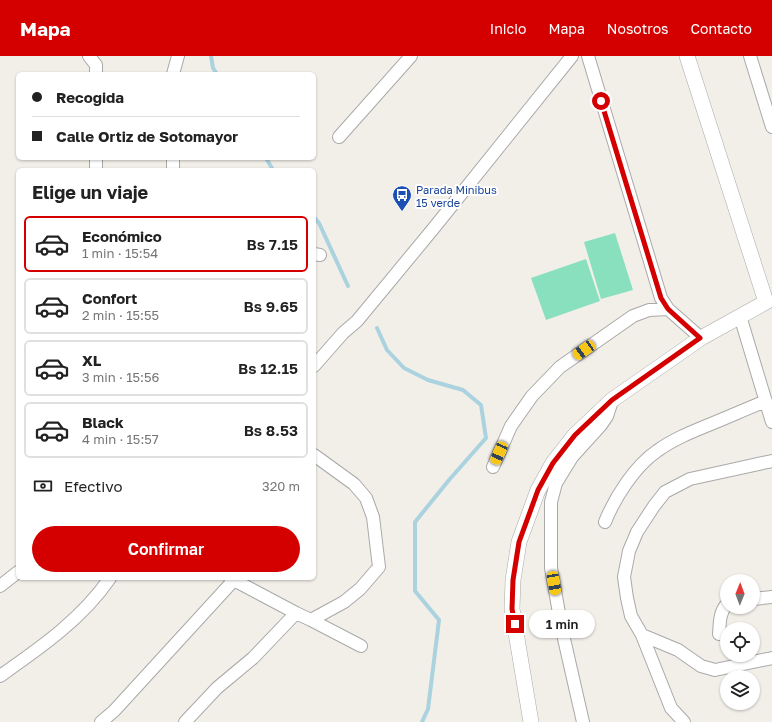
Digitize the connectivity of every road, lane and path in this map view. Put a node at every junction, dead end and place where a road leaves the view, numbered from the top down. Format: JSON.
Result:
{"nodes":[{"id":1,"x":89,"y":56,"type":"edge"},
{"id":2,"x":178,"y":56,"type":"edge"},
{"id":3,"x":410,"y":56,"type":"edge"},
{"id":4,"x":572,"y":56,"type":"edge"},
{"id":5,"x":588,"y":56,"type":"edge"},
{"id":6,"x":687,"y":56,"type":"edge"},
{"id":7,"x":750,"y":56,"type":"edge"},
{"id":8,"x":96,"y":72,"type":"edge"},
{"id":9,"x":174,"y":72,"type":"edge"},
{"id":10,"x":772,"y":127,"type":"edge"},
{"id":11,"x":339,"y":137,"type":"dead end"},
{"id":12,"x":769,"y":301,"type":"edge"},
{"id":13,"x":668,"y":309,"type":"junction"},
{"id":14,"x":740,"y":316,"type":"junction"},
{"id":15,"x":700,"y":338,"type":"junction"},
{"id":16,"x":316,"y":364,"type":"edge"},
{"id":17,"x":612,"y":400,"type":"junction"},
{"id":18,"x":766,"y":401,"type":"junction"},
{"id":19,"x":772,"y":422,"type":"edge"},
{"id":20,"x":316,"y":456,"type":"edge"},
{"id":21,"x":772,"y":461,"type":"edge"},
{"id":22,"x":493,"y":467,"type":"dead end"},
{"id":23,"x":605,"y":522,"type":"dead end"},
{"id":24,"x":16,"y":574,"type":"edge"},
{"id":25,"x":109,"y":580,"type":"edge"},
{"id":26,"x":231,"y":580,"type":"edge"},
{"id":27,"x":234,"y":580,"type":"edge"},
{"id":28,"x":0,"y":586,"type":"edge"},
{"id":29,"x":772,"y":597,"type":"edge"},
{"id":30,"x":760,"y":598,"type":"edge"},
{"id":31,"x":296,"y":613,"type":"junction"},
{"id":32,"x":721,"y":614,"type":"edge"},
{"id":33,"x":311,"y":620,"type":"junction"},
{"id":34,"x":719,"y":634,"type":"dead end"},
{"id":35,"x":642,"y":635,"type":"junction"},
{"id":36,"x":361,"y":646,"type":"dead end"},
{"id":37,"x":772,"y":658,"type":"edge"},
{"id":38,"x":0,"y":676,"type":"edge"},
{"id":39,"x":101,"y":722,"type":"edge"},
{"id":40,"x":185,"y":722,"type":"edge"},
{"id":41,"x":531,"y":722,"type":"edge"},
{"id":42,"x":583,"y":722,"type":"edge"},
{"id":43,"x":684,"y":722,"type":"edge"}],
"edges":[{"from":1,"to":8,"type":"street"},
{"from":2,"to":9,"type":"street"},
{"from":3,"to":11,"type":"street"},
{"from":4,"to":16,"type":"street"},
{"from":5,"to":13,"type":"street"},
{"from":6,"to":12,"type":"street"},
{"from":7,"to":10,"type":"street"},
{"from":12,"to":14,"type":"street"},
{"from":13,"to":15,"type":"street"},
{"from":13,"to":22,"type":"street"},
{"from":14,"to":15,"type":"street"},
{"from":14,"to":18,"type":"street"},
{"from":15,"to":17,"type":"street"},
{"from":17,"to":41,"type":"street"},
{"from":17,"to":42,"type":"street"},
{"from":18,"to":19,"type":"street"},
{"from":18,"to":23,"type":"street"},
{"from":20,"to":33,"type":"street"},
{"from":21,"to":35,"type":"street"},
{"from":24,"to":28,"type":"street"},
{"from":25,"to":38,"type":"street"},
{"from":26,"to":39,"type":"street"},
{"from":27,"to":31,"type":"street"},
{"from":29,"to":30,"type":"street"},
{"from":31,"to":33,"type":"street"},
{"from":31,"to":40,"type":"street"},
{"from":32,"to":34,"type":"street"},
{"from":33,"to":36,"type":"street"},
{"from":35,"to":37,"type":"street"},
{"from":35,"to":43,"type":"street"}]}
